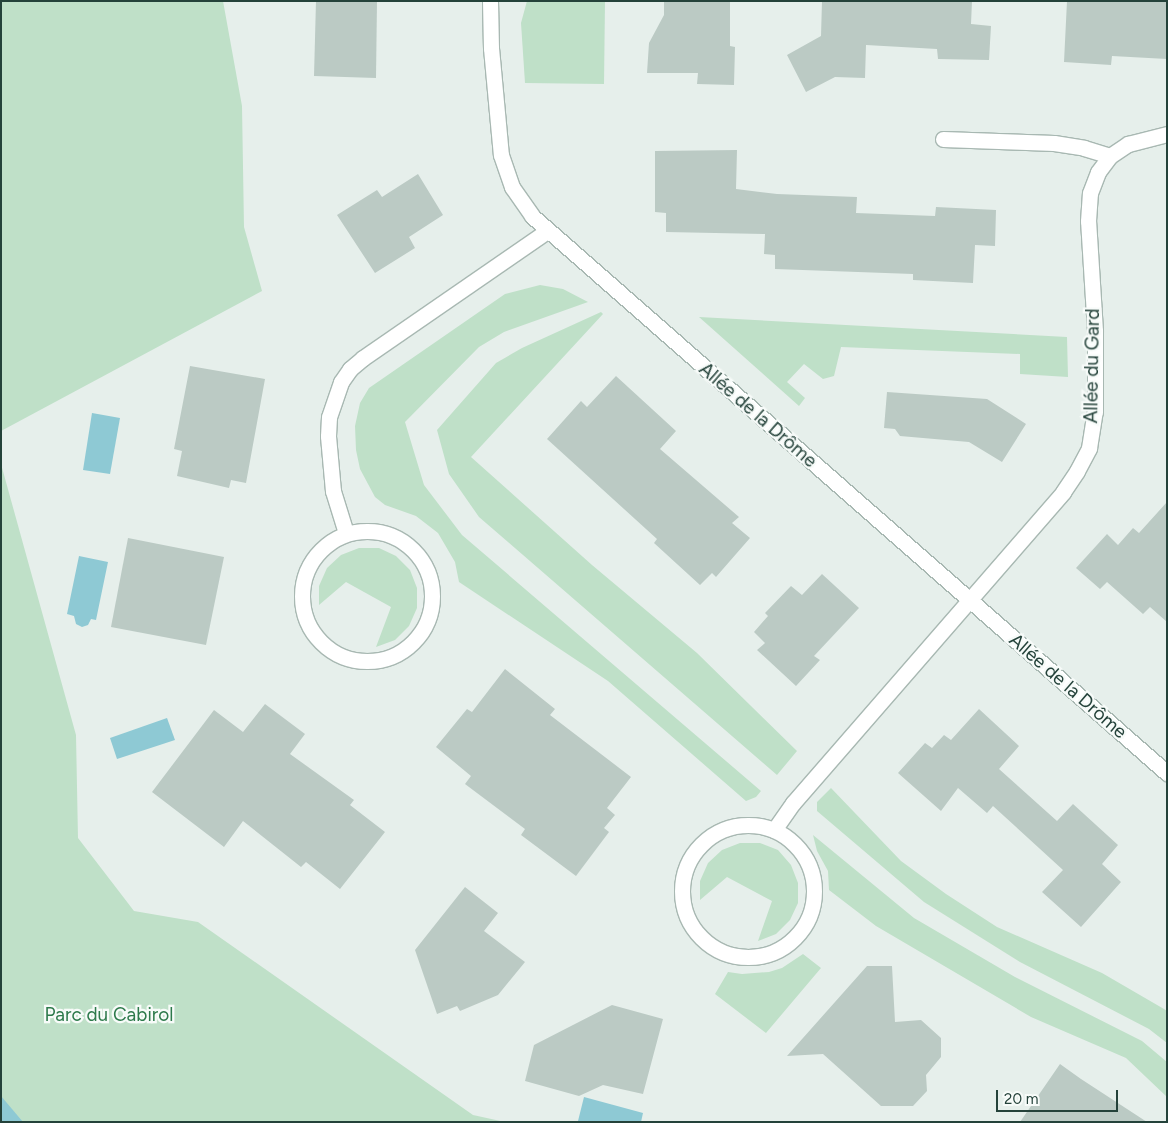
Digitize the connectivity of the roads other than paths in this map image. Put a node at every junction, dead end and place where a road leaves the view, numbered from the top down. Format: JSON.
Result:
{"nodes":[{"id":1,"x":490,"y":1,"type":"edge"},
{"id":2,"x":1167,"y":134,"type":"edge"},
{"id":3,"x":943,"y":139,"type":"dead end"},
{"id":4,"x":1110,"y":156,"type":"junction"},
{"id":5,"x":548,"y":231,"type":"junction"},
{"id":6,"x":346,"y":534,"type":"junction"},
{"id":7,"x":969,"y":599,"type":"junction"},
{"id":8,"x":1167,"y":773,"type":"edge"},
{"id":9,"x":774,"y":830,"type":"junction"}],
"edges":[{"from":1,"to":5,"type":"street","name":"Allée de la Drôme"},
{"from":2,"to":4,"type":"street","name":"Allée du Gard"},
{"from":3,"to":4,"type":"street"},
{"from":4,"to":7,"type":"street","name":"Allée du Gard"},
{"from":5,"to":6,"type":"street"},
{"from":5,"to":7,"type":"street","name":"Allée de la Drôme"},
{"from":6,"to":6,"type":"street"},
{"from":7,"to":8,"type":"street","name":"Allée de la Drôme"},
{"from":7,"to":9,"type":"street"},
{"from":9,"to":9,"type":"street"}]}
